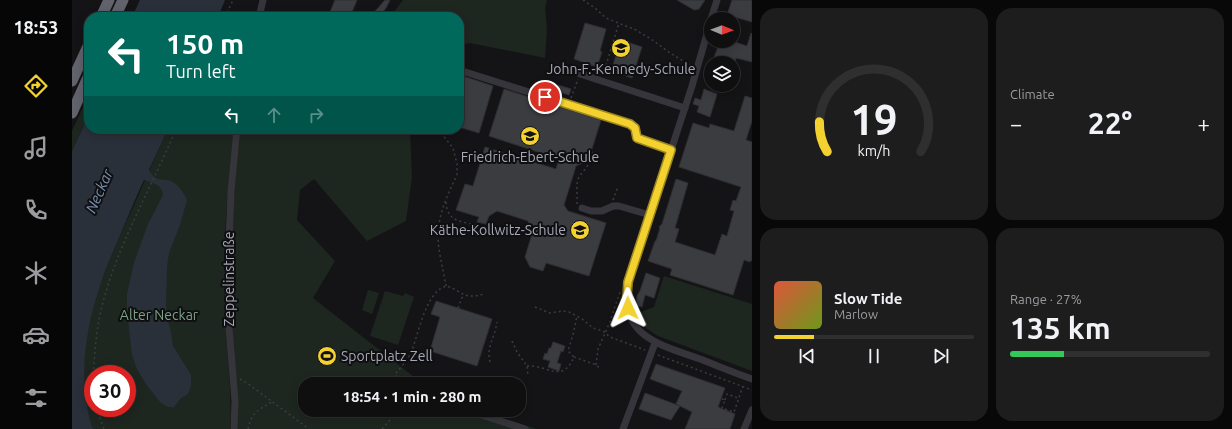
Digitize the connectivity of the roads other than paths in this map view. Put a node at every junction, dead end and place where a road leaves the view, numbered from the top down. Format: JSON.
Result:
{"nodes":[{"id":1,"x":109,"y":0,"type":"edge"},
{"id":2,"x":123,"y":0,"type":"edge"},
{"id":3,"x":263,"y":0,"type":"edge"},
{"id":4,"x":717,"y":0,"type":"edge"},
{"id":5,"x":103,"y":12,"type":"edge"},
{"id":6,"x":117,"y":12,"type":"edge"},
{"id":7,"x":260,"y":12,"type":"edge"},
{"id":8,"x":713,"y":12,"type":"edge"},
{"id":9,"x":704,"y":44,"type":"edge"},
{"id":10,"x":84,"y":55,"type":"edge"},
{"id":11,"x":464,"y":72,"type":"edge"},
{"id":12,"x":580,"y":74,"type":"road end"},
{"id":13,"x":72,"y":82,"type":"edge"},
{"id":14,"x":84,"y":86,"type":"edge"},
{"id":15,"x":685,"y":108,"type":"junction"},
{"id":16,"x":72,"y":113,"type":"edge"},
{"id":17,"x":237,"y":134,"type":"edge"},
{"id":18,"x":671,"y":150,"type":"junction"},
{"id":19,"x":582,"y":208,"type":"road end"},
{"id":20,"x":650,"y":216,"type":"junction"},
{"id":21,"x":655,"y":343,"type":"junction"},
{"id":22,"x":752,"y":379,"type":"edge"},
{"id":23,"x":752,"y":410,"type":"edge"},
{"id":24,"x":488,"y":417,"type":"edge"},
{"id":25,"x":234,"y":429,"type":"edge"},
{"id":26,"x":525,"y":429,"type":"edge"},
{"id":27,"x":623,"y":429,"type":"edge"},
{"id":28,"x":744,"y":429,"type":"edge"}],
"edges":[{"from":1,"to":5,"type":"highway"},
{"from":2,"to":6,"type":"highway"},
{"from":3,"to":7,"type":"street"},
{"from":4,"to":8,"type":"street"},
{"from":9,"to":15,"type":"street"},
{"from":10,"to":13,"type":"highway"},
{"from":11,"to":18,"type":"street"},
{"from":12,"to":15,"type":"street"},
{"from":14,"to":16,"type":"highway"},
{"from":15,"to":18,"type":"street"},
{"from":17,"to":25,"type":"street","name":"Zeppelinstraße"},
{"from":18,"to":20,"type":"street"},
{"from":19,"to":20,"type":"street"},
{"from":20,"to":21,"type":"street"},
{"from":21,"to":22,"type":"street"},
{"from":21,"to":27,"type":"street"},
{"from":23,"to":28,"type":"street"},
{"from":24,"to":26,"type":"street"}]}
